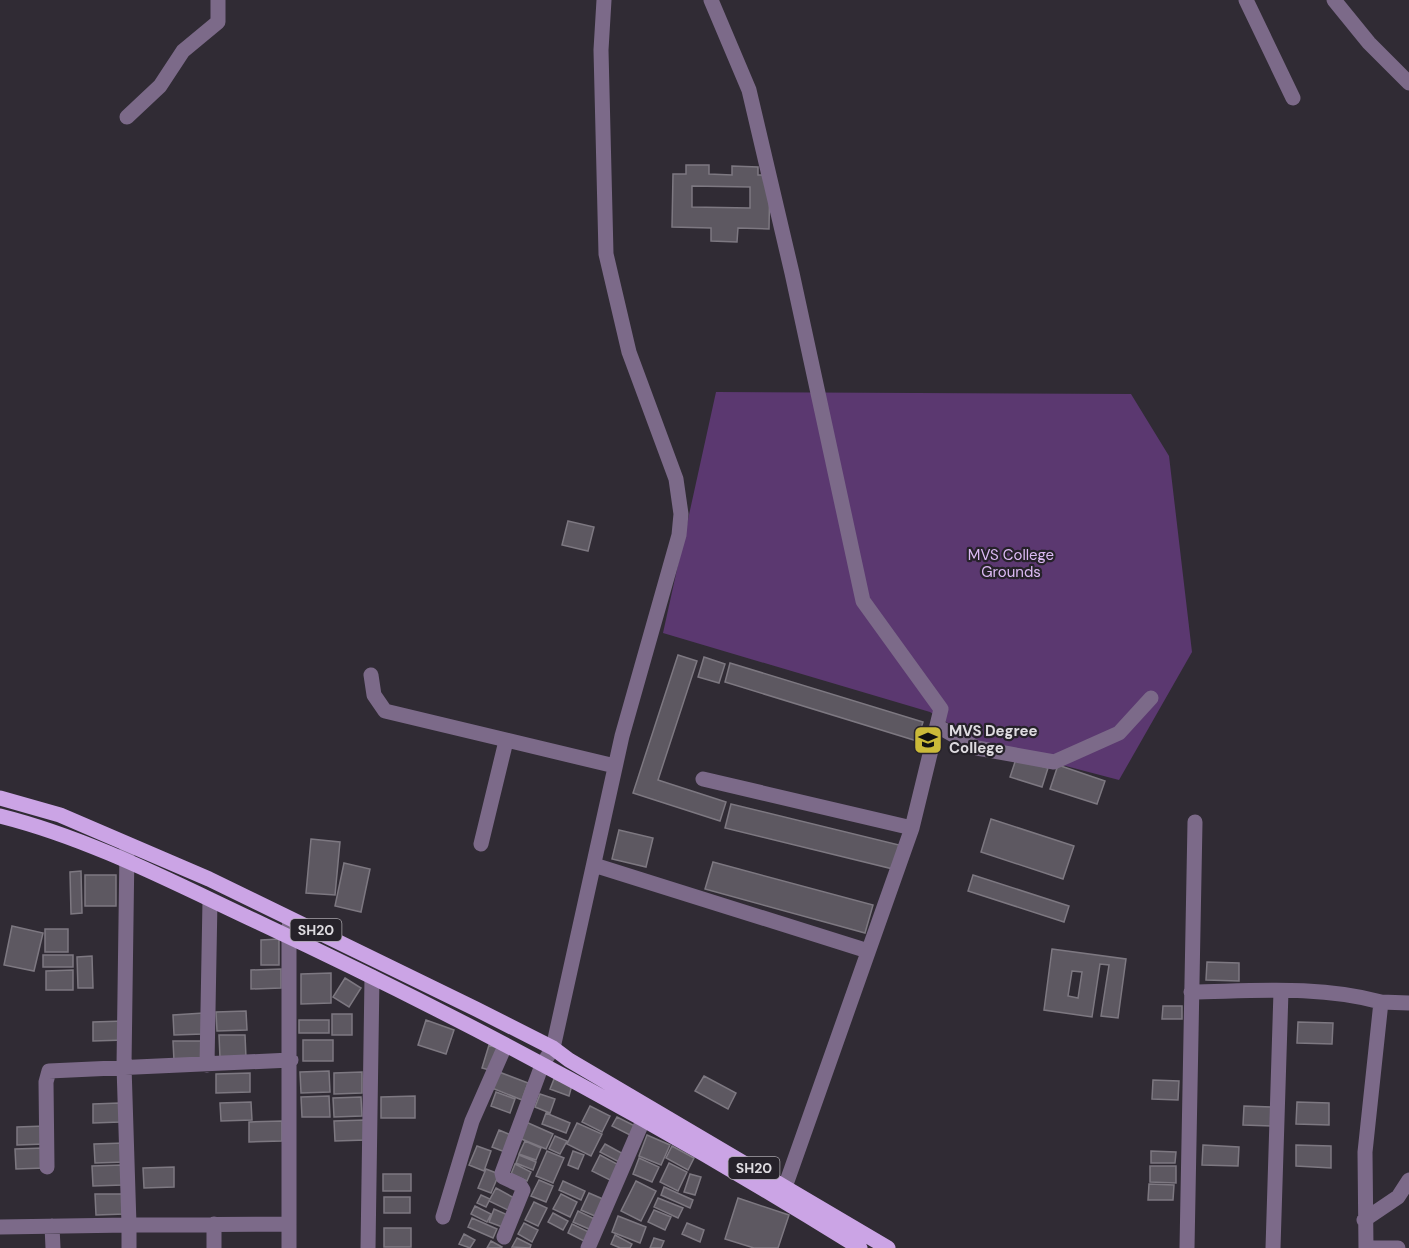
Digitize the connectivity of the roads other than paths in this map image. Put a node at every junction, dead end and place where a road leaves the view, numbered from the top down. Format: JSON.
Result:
{"nodes":[{"id":1,"x":218,"y":0,"type":"edge"},
{"id":2,"x":604,"y":0,"type":"edge"},
{"id":3,"x":711,"y":0,"type":"edge"},
{"id":4,"x":1246,"y":0,"type":"edge"},
{"id":5,"x":1334,"y":0,"type":"edge"},
{"id":6,"x":1409,"y":83,"type":"edge"},
{"id":7,"x":1293,"y":99,"type":"dead end"},
{"id":8,"x":127,"y":117,"type":"dead end"},
{"id":9,"x":371,"y":675,"type":"dead end"},
{"id":10,"x":1151,"y":698,"type":"dead end"},
{"id":11,"x":937,"y":726,"type":"junction"},
{"id":12,"x":506,"y":741,"type":"junction"},
{"id":13,"x":615,"y":766,"type":"junction"},
{"id":14,"x":703,"y":779,"type":"dead end"},
{"id":15,"x":1,"y":801,"type":"edge"},
{"id":16,"x":0,"y":816,"type":"edge"},
{"id":17,"x":1195,"y":822,"type":"dead end"},
{"id":18,"x":912,"y":828,"type":"junction"},
{"id":19,"x":127,"y":842,"type":"junction"},
{"id":20,"x":481,"y":844,"type":"dead end"},
{"id":21,"x":127,"y":862,"type":"junction"},
{"id":22,"x":594,"y":866,"type":"junction"},
{"id":23,"x":210,"y":900,"type":"junction"},
{"id":24,"x":289,"y":917,"type":"junction"},
{"id":25,"x":290,"y":937,"type":"junction"},
{"id":26,"x":868,"y":951,"type":"junction"},
{"id":27,"x":372,"y":978,"type":"junction"},
{"id":28,"x":1281,"y":991,"type":"junction"},
{"id":29,"x":1191,"y":992,"type":"junction"},
{"id":30,"x":1381,"y":1002,"type":"junction"},
{"id":31,"x":1409,"y":1003,"type":"edge"},
{"id":32,"x":505,"y":1046,"type":"junction"},
{"id":33,"x":554,"y":1048,"type":"junction"},
{"id":34,"x":291,"y":1060,"type":"junction"},
{"id":35,"x":207,"y":1065,"type":"junction"},
{"id":36,"x":542,"y":1065,"type":"junction"},
{"id":37,"x":124,"y":1066,"type":"junction"},
{"id":38,"x":646,"y":1113,"type":"junction"},
{"id":39,"x":47,"y":1167,"type":"dead end"},
{"id":40,"x":1409,"y":1180,"type":"edge"},
{"id":41,"x":785,"y":1187,"type":"junction"},
{"id":42,"x":443,"y":1217,"type":"dead end"},
{"id":43,"x":1364,"y":1220,"type":"junction"},
{"id":44,"x":214,"y":1224,"type":"junction"},
{"id":45,"x":289,"y":1224,"type":"junction"},
{"id":46,"x":129,"y":1225,"type":"junction"},
{"id":47,"x":52,"y":1226,"type":"junction"},
{"id":48,"x":0,"y":1227,"type":"edge"},
{"id":49,"x":504,"y":1237,"type":"dead end"},
{"id":50,"x":855,"y":1243,"type":"edge"},
{"id":51,"x":53,"y":1248,"type":"edge"},
{"id":52,"x":129,"y":1248,"type":"edge"},
{"id":53,"x":214,"y":1248,"type":"edge"},
{"id":54,"x":289,"y":1248,"type":"edge"},
{"id":55,"x":368,"y":1248,"type":"edge"},
{"id":56,"x":588,"y":1248,"type":"edge"},
{"id":57,"x":888,"y":1248,"type":"edge"},
{"id":58,"x":1186,"y":1248,"type":"edge"},
{"id":59,"x":1273,"y":1248,"type":"edge"},
{"id":60,"x":1366,"y":1248,"type":"edge"},
{"id":61,"x":1374,"y":1248,"type":"edge"},
{"id":62,"x":1398,"y":1248,"type":"edge"}],
"edges":[{"from":1,"to":8,"type":"street"},
{"from":2,"to":13,"type":"street"},
{"from":3,"to":11,"type":"street"},
{"from":4,"to":7,"type":"street"},
{"from":5,"to":6,"type":"street"},
{"from":9,"to":12,"type":"street"},
{"from":10,"to":11,"type":"street"},
{"from":11,"to":18,"type":"street"},
{"from":12,"to":13,"type":"street"},
{"from":12,"to":20,"type":"street"},
{"from":13,"to":22,"type":"street"},
{"from":14,"to":18,"type":"street"},
{"from":15,"to":19,"type":"main road","number":"SH20"},
{"from":16,"to":21,"type":"main road","number":"SH20"},
{"from":17,"to":29,"type":"street"},
{"from":18,"to":26,"type":"street"},
{"from":19,"to":21,"type":"street"},
{"from":19,"to":24,"type":"main road","number":"SH20"},
{"from":21,"to":23,"type":"main road","number":"SH20"},
{"from":21,"to":37,"type":"street"},
{"from":22,"to":26,"type":"street"},
{"from":22,"to":33,"type":"street"},
{"from":23,"to":25,"type":"main road","number":"SH20"},
{"from":23,"to":35,"type":"street"},
{"from":24,"to":25,"type":"street"},
{"from":24,"to":33,"type":"main road","number":"SH20"},
{"from":25,"to":27,"type":"main road","number":"SH20"},
{"from":25,"to":34,"type":"street"},
{"from":26,"to":41,"type":"street"},
{"from":27,"to":32,"type":"main road","number":"SH20"},
{"from":27,"to":55,"type":"street"},
{"from":28,"to":29,"type":"street"},
{"from":28,"to":30,"type":"street"},
{"from":28,"to":59,"type":"street"},
{"from":29,"to":58,"type":"street"},
{"from":30,"to":31,"type":"street"},
{"from":30,"to":43,"type":"street"},
{"from":32,"to":36,"type":"main road","number":"SH20"},
{"from":32,"to":42,"type":"street"},
{"from":33,"to":36,"type":"street"},
{"from":33,"to":38,"type":"main road","number":"SH20"},
{"from":34,"to":35,"type":"street"},
{"from":34,"to":45,"type":"street"},
{"from":35,"to":37,"type":"street"},
{"from":36,"to":38,"type":"main road","number":"SH20"},
{"from":36,"to":49,"type":"street"},
{"from":37,"to":39,"type":"street"},
{"from":37,"to":46,"type":"street"},
{"from":38,"to":41,"type":"main road","number":"SH20"},
{"from":38,"to":50,"type":"main road","number":"SH20"},
{"from":38,"to":56,"type":"street"},
{"from":40,"to":43,"type":"street"},
{"from":41,"to":50,"type":"main road","number":"SH20"},
{"from":43,"to":60,"type":"street"},
{"from":44,"to":45,"type":"street"},
{"from":44,"to":46,"type":"street"},
{"from":44,"to":53,"type":"street"},
{"from":45,"to":54,"type":"street"},
{"from":46,"to":47,"type":"street"},
{"from":46,"to":52,"type":"street"},
{"from":47,"to":48,"type":"street"},
{"from":47,"to":51,"type":"street"},
{"from":50,"to":57,"type":"main road","number":"SH20"},
{"from":61,"to":62,"type":"street"}]}
